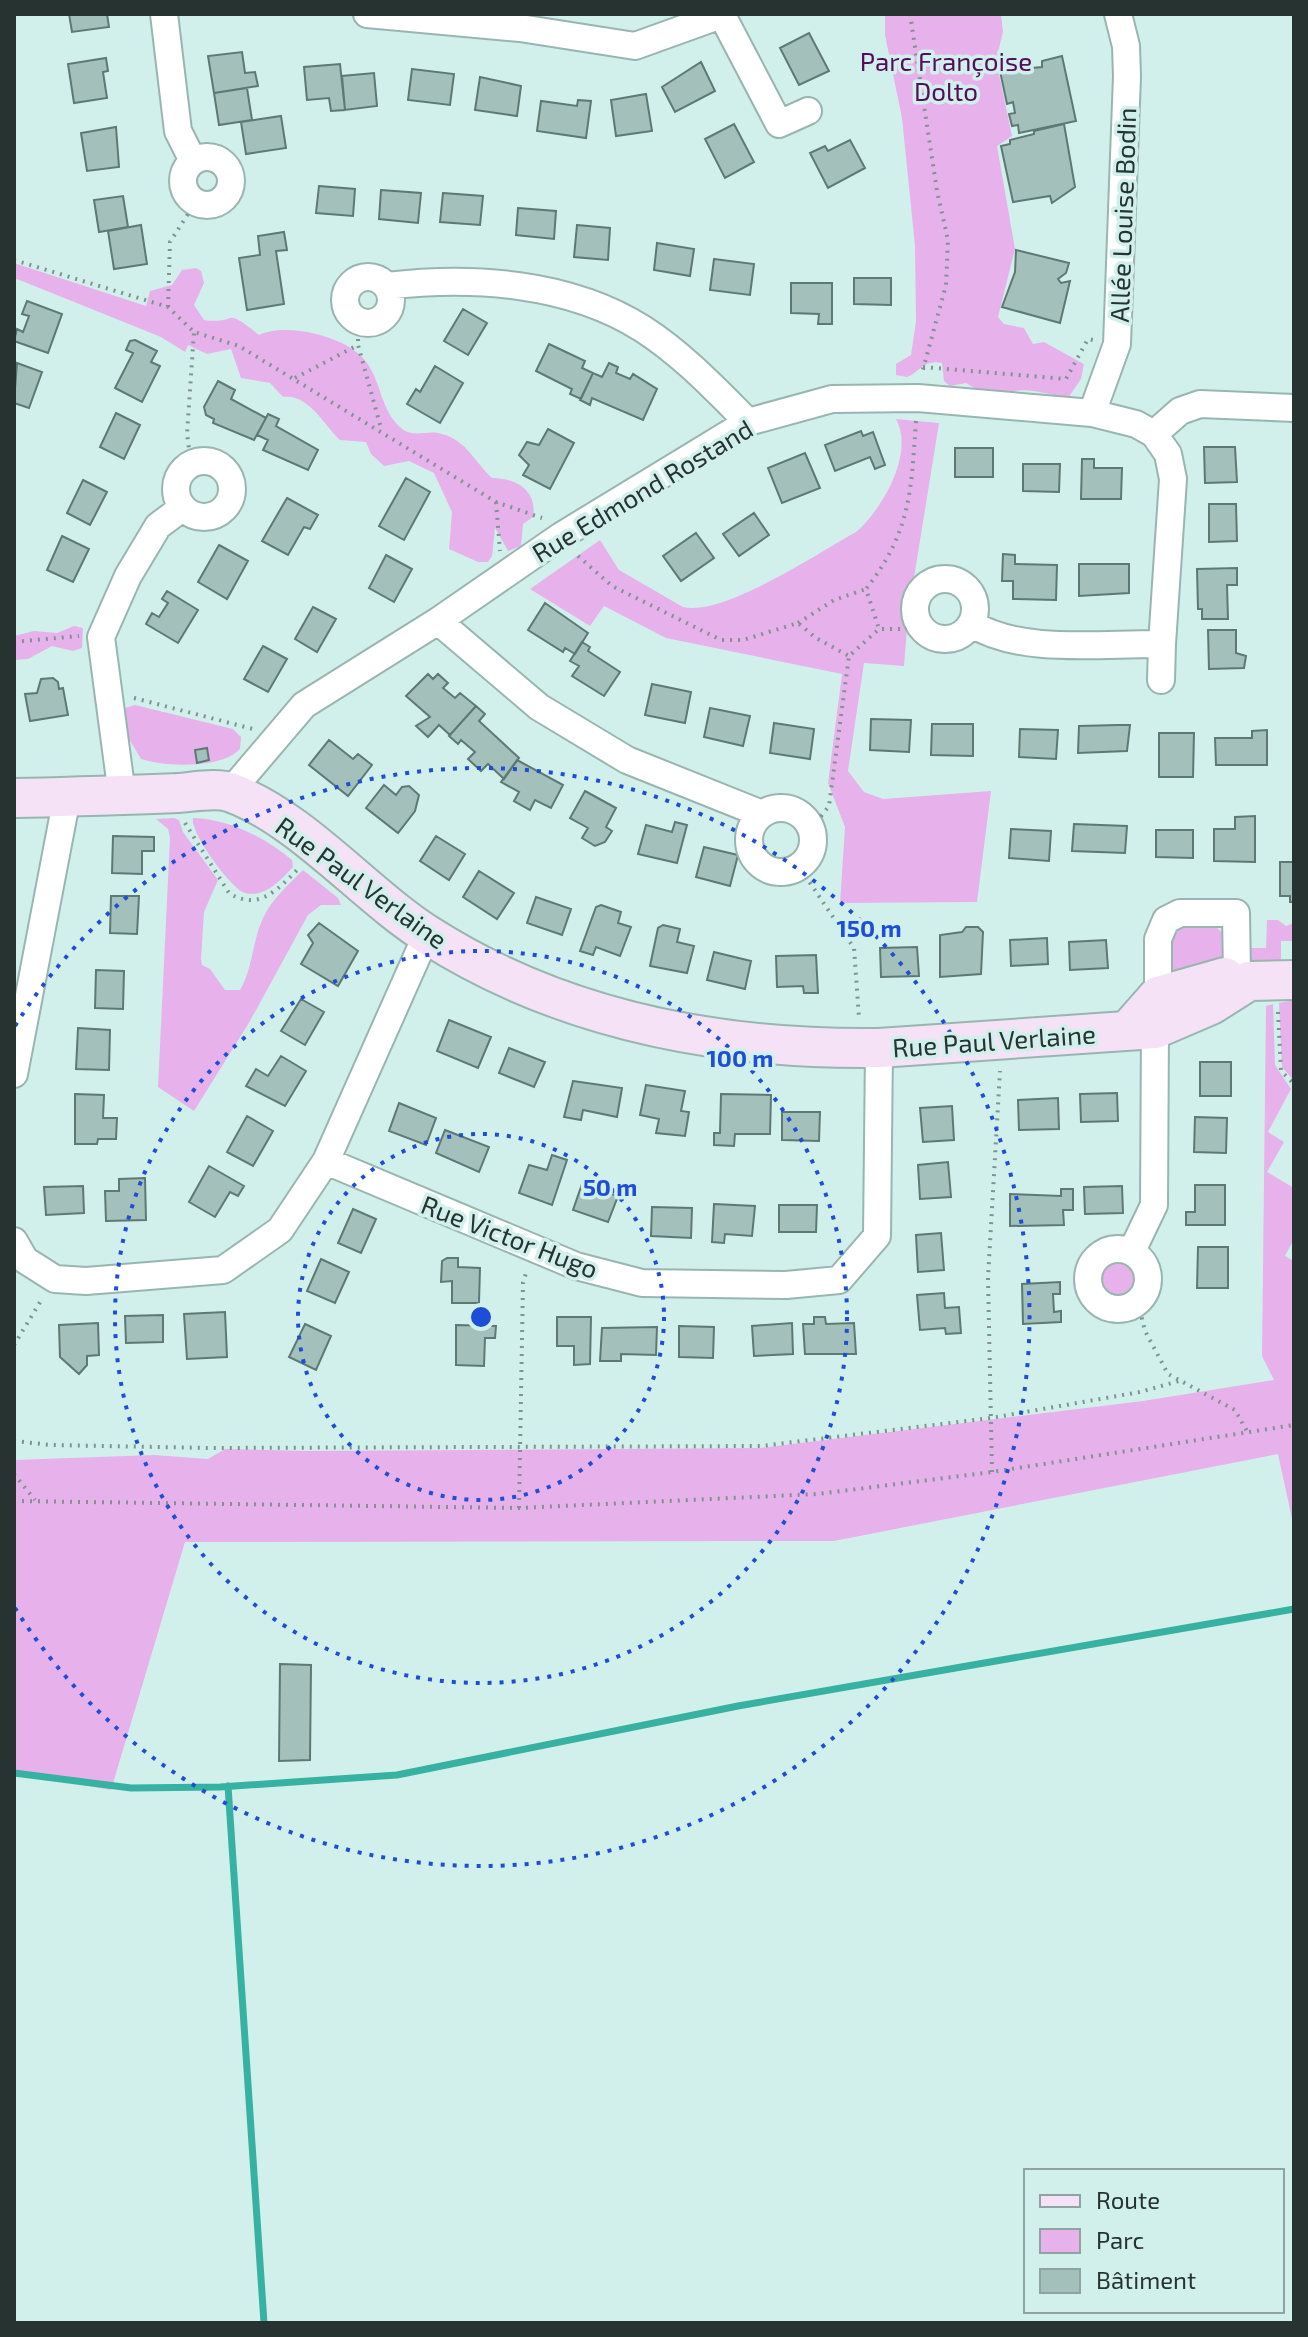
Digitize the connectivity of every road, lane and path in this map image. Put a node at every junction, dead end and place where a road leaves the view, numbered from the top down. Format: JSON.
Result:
{"nodes":[{"id":1,"x":164,"y":14,"type":"edge"},
{"id":2,"x":367,"y":14,"type":"edge"},
{"id":3,"x":910,"y":14,"type":"edge"},
{"id":4,"x":1118,"y":14,"type":"edge"},
{"id":5,"x":724,"y":15,"type":"edge"},
{"id":6,"x":808,"y":111,"type":"dead end"},
{"id":7,"x":193,"y":161,"type":"junction"},
{"id":8,"x":195,"y":203,"type":"junction"},
{"id":9,"x":14,"y":260,"type":"edge"},
{"id":10,"x":387,"y":286,"type":"junction"},
{"id":11,"x":168,"y":307,"type":"junction"},
{"id":12,"x":194,"y":332,"type":"junction"},
{"id":13,"x":358,"y":334,"type":"junction"},
{"id":14,"x":1117,"y":344,"type":"junction"},
{"id":15,"x":923,"y":367,"type":"junction"},
{"id":16,"x":295,"y":378,"type":"junction"},
{"id":17,"x":918,"y":398,"type":"junction"},
{"id":18,"x":1294,"y":408,"type":"edge"},
{"id":19,"x":1092,"y":413,"type":"junction"},
{"id":20,"x":748,"y":422,"type":"junction"},
{"id":21,"x":381,"y":430,"type":"junction"},
{"id":22,"x":1154,"y":434,"type":"junction"},
{"id":23,"x":191,"y":463,"type":"junction"},
{"id":24,"x":496,"y":502,"type":"junction"},
{"id":25,"x":182,"y":508,"type":"junction"},
{"id":26,"x":561,"y":536,"type":"junction"},
{"id":27,"x":512,"y":569,"type":"junction"},
{"id":28,"x":866,"y":589,"type":"junction"},
{"id":29,"x":438,"y":621,"type":"junction"},
{"id":30,"x":918,"y":622,"type":"junction"},
{"id":31,"x":798,"y":623,"type":"junction"},
{"id":32,"x":972,"y":624,"type":"junction"},
{"id":33,"x":879,"y":629,"type":"junction"},
{"id":34,"x":101,"y":637,"type":"junction"},
{"id":35,"x":14,"y":642,"type":"edge"},
{"id":36,"x":1162,"y":644,"type":"junction"},
{"id":37,"x":849,"y":656,"type":"junction"},
{"id":38,"x":1161,"y":680,"type":"dead end"},
{"id":39,"x":105,"y":689,"type":"junction"},
{"id":40,"x":268,"y":745,"type":"junction"},
{"id":41,"x":230,"y":792,"type":"junction"},
{"id":42,"x":181,"y":793,"type":"junction"},
{"id":43,"x":122,"y":795,"type":"junction"},
{"id":44,"x":67,"y":797,"type":"junction"},
{"id":45,"x":14,"y":798,"type":"edge"},
{"id":46,"x":762,"y":814,"type":"junction"},
{"id":47,"x":811,"y":829,"type":"junction"},
{"id":48,"x":316,"y":847,"type":"junction"},
{"id":49,"x":781,"y":872,"type":"junction"},
{"id":50,"x":427,"y":934,"type":"junction"},
{"id":51,"x":1262,"y":979,"type":"edge"},
{"id":52,"x":1147,"y":1018,"type":"junction"},
{"id":53,"x":1002,"y":1039,"type":"junction"},
{"id":54,"x":870,"y":1048,"type":"junction"},
{"id":55,"x":14,"y":1074,"type":"edge"},
{"id":56,"x":1294,"y":1084,"type":"edge"},
{"id":57,"x":326,"y":1161,"type":"junction"},
{"id":58,"x":14,"y":1241,"type":"edge"},
{"id":59,"x":533,"y":1249,"type":"junction"},
{"id":60,"x":1132,"y":1251,"type":"junction"},
{"id":61,"x":55,"y":1279,"type":"junction"},
{"id":62,"x":1138,"y":1302,"type":"junction"},
{"id":63,"x":14,"y":1345,"type":"edge"},
{"id":64,"x":1179,"y":1381,"type":"junction"},
{"id":65,"x":991,"y":1418,"type":"junction"},
{"id":66,"x":1294,"y":1425,"type":"edge"},
{"id":67,"x":1248,"y":1433,"type":"junction"},
{"id":68,"x":14,"y":1441,"type":"edge"},
{"id":69,"x":520,"y":1448,"type":"junction"},
{"id":70,"x":992,"y":1472,"type":"junction"},
{"id":71,"x":14,"y":1474,"type":"edge"},
{"id":72,"x":14,"y":1501,"type":"edge"},
{"id":73,"x":36,"y":1501,"type":"junction"},
{"id":74,"x":519,"y":1508,"type":"junction"}],
"edges":[{"from":1,"to":7,"type":"street"},
{"from":2,"to":5,"type":"street"},
{"from":3,"to":15,"type":"path"},
{"from":4,"to":14,"type":"street","name":"Allée Louise Bodin"},
{"from":5,"to":6,"type":"street"},
{"from":7,"to":8,"type":"street"},
{"from":7,"to":8,"type":"street"},
{"from":8,"to":11,"type":"path"},
{"from":9,"to":11,"type":"path"},
{"from":10,"to":13,"type":"street"},
{"from":10,"to":13,"type":"street"},
{"from":10,"to":20,"type":"street"},
{"from":11,"to":12,"type":"path"},
{"from":12,"to":16,"type":"path"},
{"from":12,"to":23,"type":"path"},
{"from":13,"to":16,"type":"path"},
{"from":13,"to":21,"type":"path"},
{"from":14,"to":15,"type":"path"},
{"from":14,"to":19,"type":"street","name":"Allée Louise Bodin"},
{"from":15,"to":17,"type":"path"},
{"from":16,"to":21,"type":"path"},
{"from":17,"to":19,"type":"street","name":"Rue Edmond Rostand"},
{"from":17,"to":20,"type":"street","name":"Rue Edmond Rostand"},
{"from":17,"to":28,"type":"path"},
{"from":18,"to":22,"type":"street"},
{"from":19,"to":22,"type":"street","name":"Rue Edmond Rostand"},
{"from":20,"to":26,"type":"street","name":"Rue Edmond Rostand"},
{"from":21,"to":24,"type":"path"},
{"from":22,"to":36,"type":"street"},
{"from":23,"to":25,"type":"street"},
{"from":23,"to":25,"type":"street"},
{"from":24,"to":26,"type":"path"},
{"from":24,"to":27,"type":"path"},
{"from":25,"to":34,"type":"street"},
{"from":26,"to":27,"type":"street","name":"Rue Edmond Rostand"},
{"from":26,"to":31,"type":"path"},
{"from":27,"to":29,"type":"street","name":"Rue Edmond Rostand"},
{"from":28,"to":31,"type":"path"},
{"from":28,"to":33,"type":"path"},
{"from":29,"to":40,"type":"street","name":"Rue Edmond Rostand"},
{"from":29,"to":46,"type":"street"},
{"from":30,"to":32,"type":"street"},
{"from":30,"to":32,"type":"street"},
{"from":30,"to":33,"type":"path"},
{"from":31,"to":37,"type":"path"},
{"from":32,"to":36,"type":"street"},
{"from":33,"to":37,"type":"path"},
{"from":34,"to":35,"type":"path"},
{"from":34,"to":39,"type":"street"},
{"from":36,"to":38,"type":"street"},
{"from":37,"to":47,"type":"path"},
{"from":39,"to":40,"type":"path"},
{"from":39,"to":43,"type":"street"},
{"from":40,"to":41,"type":"street","name":"Rue Edmond Rostand"},
{"from":41,"to":42,"type":"street"},
{"from":41,"to":48,"type":"street","name":"Rue Paul Verlaine"},
{"from":42,"to":43,"type":"street"},
{"from":42,"to":48,"type":"path"},
{"from":43,"to":44,"type":"street"},
{"from":44,"to":45,"type":"street"},
{"from":44,"to":55,"type":"street"},
{"from":46,"to":47,"type":"street"},
{"from":46,"to":49,"type":"street"},
{"from":47,"to":49,"type":"street"},
{"from":48,"to":50,"type":"street","name":"Rue Paul Verlaine"},
{"from":49,"to":54,"type":"path"},
{"from":50,"to":54,"type":"street","name":"Rue Paul Verlaine"},
{"from":50,"to":57,"type":"street"},
{"from":51,"to":52,"type":"street","name":"Rue Paul Verlaine"},
{"from":51,"to":52,"type":"street"},
{"from":51,"to":56,"type":"path"},
{"from":52,"to":53,"type":"street","name":"Rue Paul Verlaine"},
{"from":52,"to":60,"type":"street"},
{"from":53,"to":54,"type":"street","name":"Rue Paul Verlaine"},
{"from":53,"to":65,"type":"path"},
{"from":54,"to":59,"type":"street","name":"Rue Victor Hugo"},
{"from":57,"to":59,"type":"street","name":"Rue Victor Hugo"},
{"from":57,"to":61,"type":"street"},
{"from":58,"to":61,"type":"street"},
{"from":59,"to":69,"type":"path"},
{"from":60,"to":62,"type":"street"},
{"from":60,"to":62,"type":"street"},
{"from":61,"to":63,"type":"path"},
{"from":62,"to":64,"type":"path"},
{"from":64,"to":65,"type":"path"},
{"from":64,"to":67,"type":"path"},
{"from":65,"to":69,"type":"path"},
{"from":65,"to":70,"type":"path"},
{"from":66,"to":67,"type":"path"},
{"from":67,"to":70,"type":"path"},
{"from":68,"to":69,"type":"path"},
{"from":69,"to":74,"type":"path"},
{"from":70,"to":74,"type":"path"},
{"from":71,"to":73,"type":"path"},
{"from":72,"to":73,"type":"path"},
{"from":73,"to":74,"type":"path"}]}
